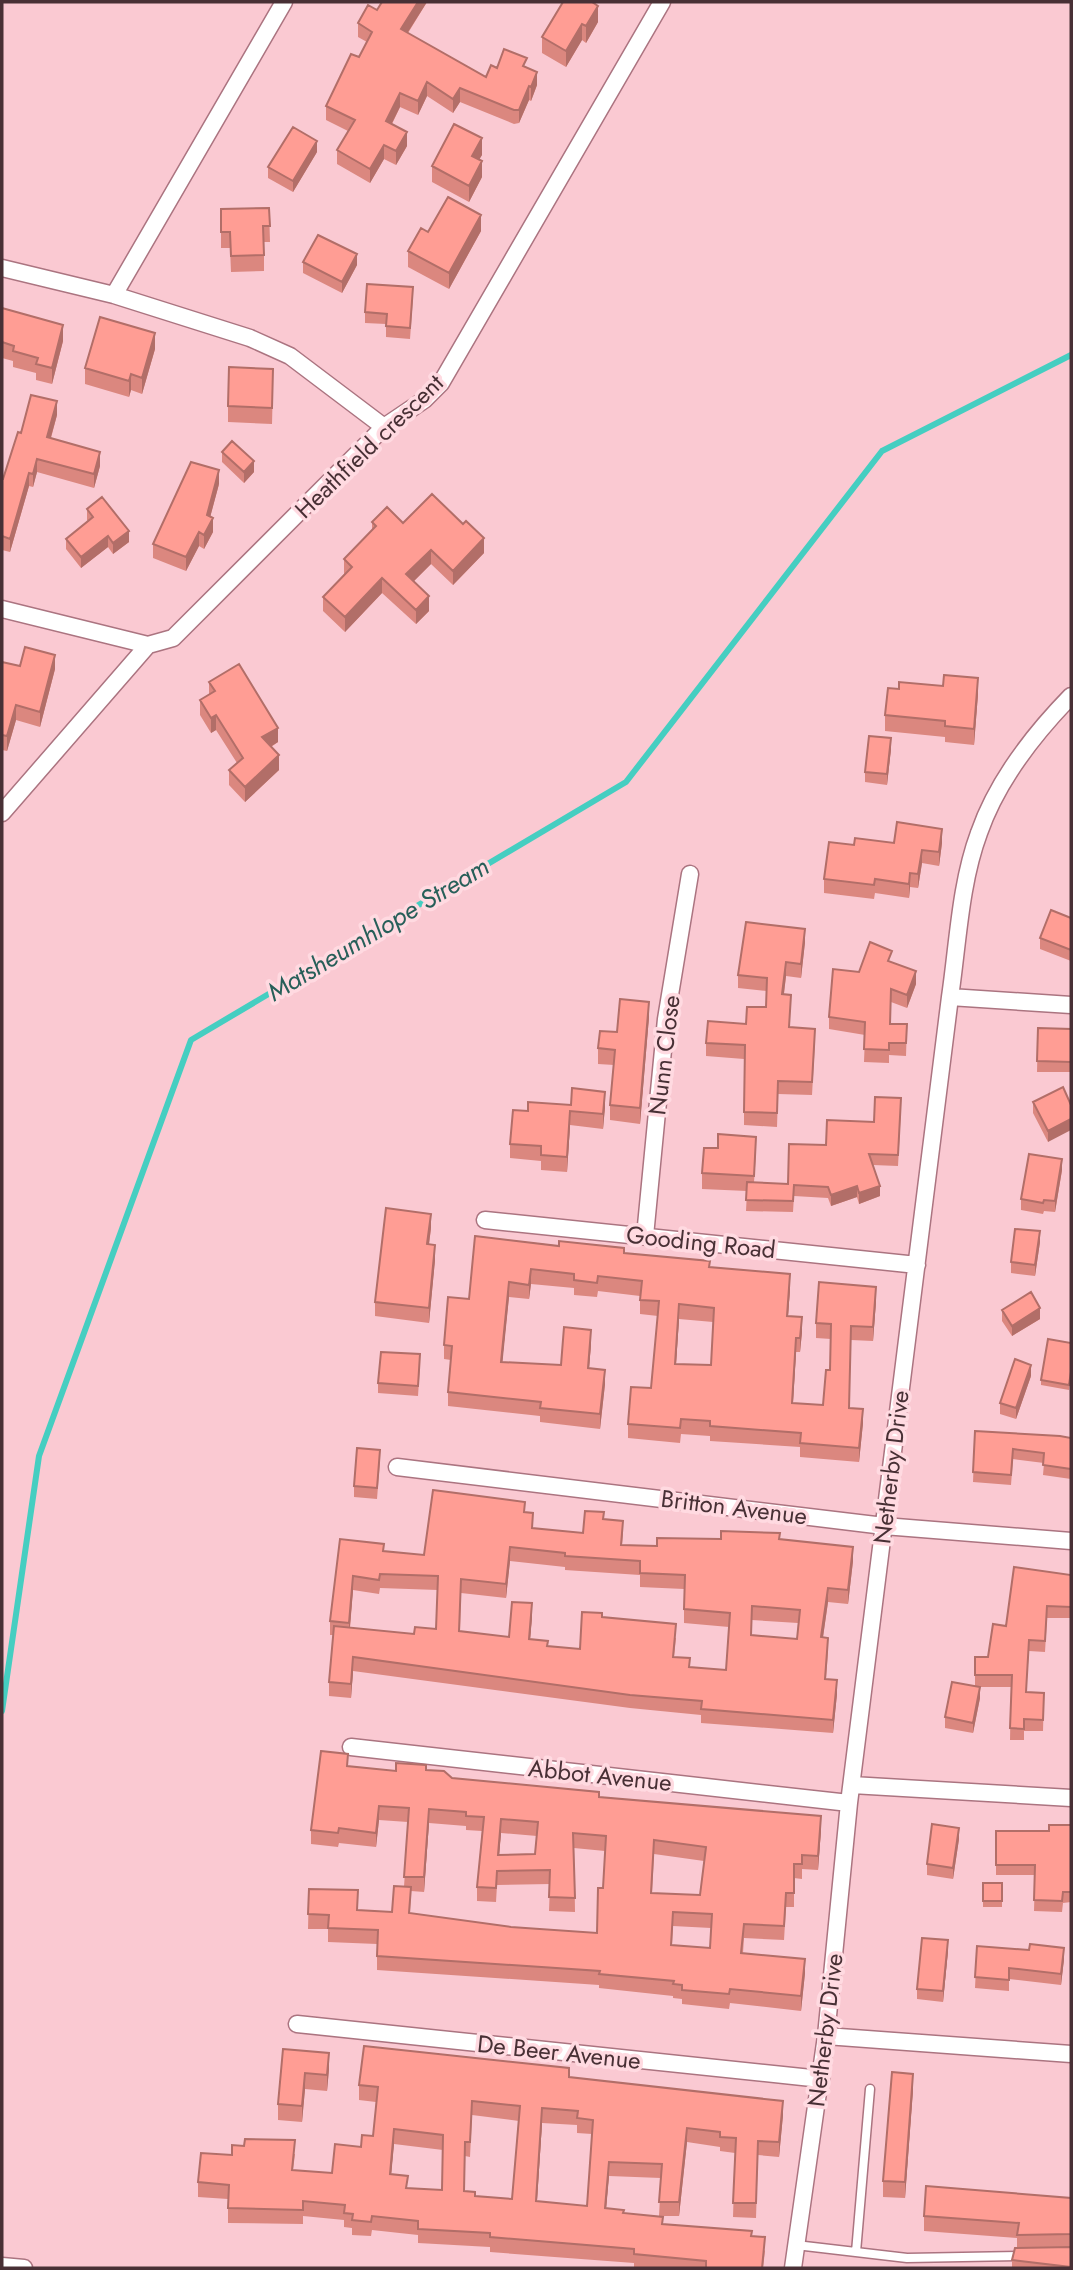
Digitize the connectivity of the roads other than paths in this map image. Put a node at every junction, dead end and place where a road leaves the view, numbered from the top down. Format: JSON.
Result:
{"nodes":[{"id":1,"x":284,"y":2,"type":"edge"},
{"id":2,"x":662,"y":2,"type":"edge"},
{"id":3,"x":2,"y":268,"type":"edge"},
{"id":4,"x":114,"y":295,"type":"junction"},
{"id":5,"x":384,"y":428,"type":"junction"},
{"id":6,"x":2,"y":609,"type":"edge"},
{"id":7,"x":148,"y":645,"type":"junction"},
{"id":8,"x":1071,"y":696,"type":"edge"},
{"id":9,"x":2,"y":813,"type":"edge"},
{"id":10,"x":690,"y":874,"type":"dead end"},
{"id":11,"x":950,"y":997,"type":"junction"},
{"id":12,"x":1071,"y":1005,"type":"edge"},
{"id":13,"x":485,"y":1220,"type":"dead end"},
{"id":14,"x":645,"y":1236,"type":"junction"},
{"id":15,"x":917,"y":1265,"type":"junction"},
{"id":16,"x":397,"y":1466,"type":"dead end"},
{"id":17,"x":884,"y":1526,"type":"junction"},
{"id":18,"x":1071,"y":1541,"type":"edge"},
{"id":19,"x":351,"y":1747,"type":"dead end"},
{"id":20,"x":852,"y":1785,"type":"junction"},
{"id":21,"x":1071,"y":1798,"type":"edge"},
{"id":22,"x":849,"y":1803,"type":"junction"},
{"id":23,"x":297,"y":2024,"type":"dead end"},
{"id":24,"x":826,"y":2036,"type":"junction"},
{"id":25,"x":1071,"y":2054,"type":"edge"},
{"id":26,"x":821,"y":2079,"type":"junction"},
{"id":27,"x":870,"y":2089,"type":"dead end"},
{"id":28,"x":796,"y":2245,"type":"junction"},
{"id":29,"x":856,"y":2252,"type":"junction"},
{"id":30,"x":1030,"y":2256,"type":"edge"},
{"id":31,"x":2,"y":2266,"type":"edge"},
{"id":32,"x":24,"y":2268,"type":"edge"},
{"id":33,"x":793,"y":2268,"type":"edge"}],
"edges":[{"from":1,"to":4,"type":"street"},
{"from":2,"to":5,"type":"street","name":"Heathfield crescent"},
{"from":3,"to":4,"type":"street"},
{"from":4,"to":5,"type":"street"},
{"from":5,"to":7,"type":"street","name":"Heathfield crescent"},
{"from":6,"to":7,"type":"street"},
{"from":7,"to":9,"type":"street"},
{"from":8,"to":11,"type":"street","name":"Netherby Drive"},
{"from":10,"to":14,"type":"street","name":"Nunn Close"},
{"from":11,"to":12,"type":"street"},
{"from":11,"to":15,"type":"street","name":"Netherby Drive"},
{"from":13,"to":14,"type":"street","name":"Gooding Road"},
{"from":14,"to":15,"type":"street","name":"Gooding Road"},
{"from":15,"to":17,"type":"street","name":"Netherby Drive"},
{"from":16,"to":17,"type":"street","name":"Britton Avenue"},
{"from":17,"to":18,"type":"street","name":"Britton Avenue"},
{"from":17,"to":20,"type":"street","name":"Netherby Drive"},
{"from":19,"to":22,"type":"street","name":"Abbot Avenue"},
{"from":20,"to":21,"type":"street"},
{"from":20,"to":22,"type":"street","name":"Netherby Drive"},
{"from":22,"to":24,"type":"street","name":"Netherby Drive"},
{"from":23,"to":26,"type":"street","name":"De Beer Avenue"},
{"from":24,"to":25,"type":"street"},
{"from":24,"to":26,"type":"street","name":"Netherby Drive"},
{"from":26,"to":28,"type":"street","name":"Netherby Drive"},
{"from":27,"to":29,"type":"lane"},
{"from":28,"to":29,"type":"lane"},
{"from":28,"to":33,"type":"street","name":"Netherby Drive"},
{"from":29,"to":30,"type":"lane"},
{"from":31,"to":32,"type":"street"}]}
